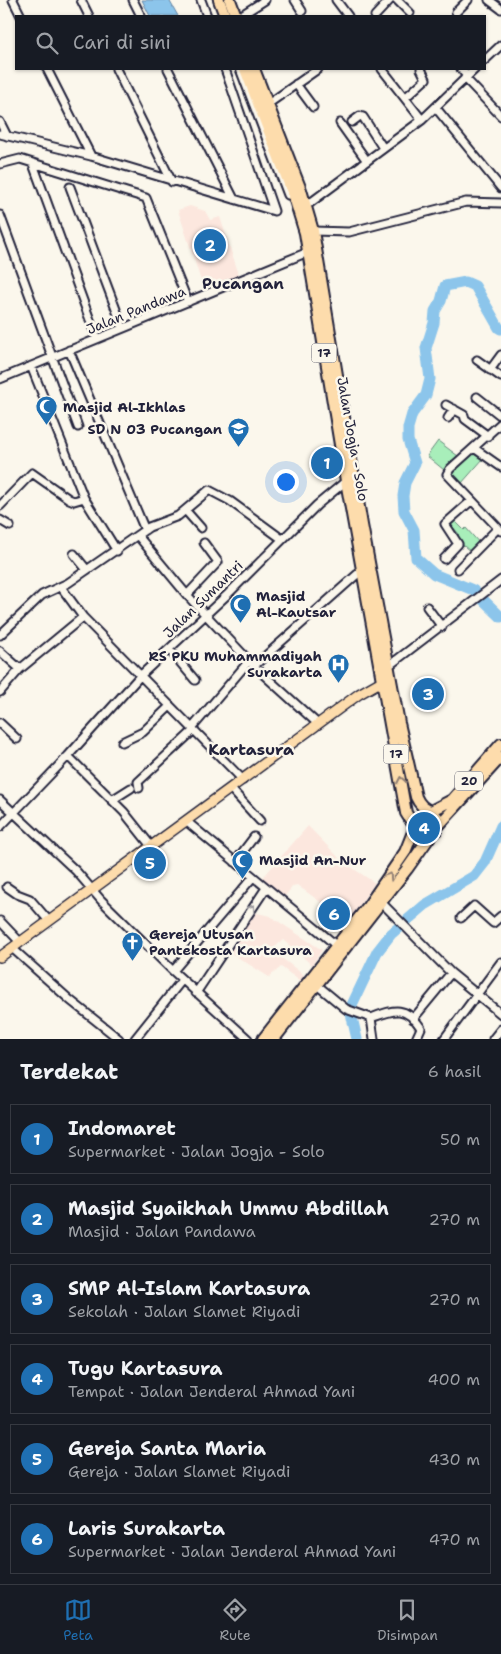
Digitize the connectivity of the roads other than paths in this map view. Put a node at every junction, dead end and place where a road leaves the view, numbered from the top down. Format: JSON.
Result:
{"nodes":[{"id":1,"x":13,"y":0,"type":"edge"},
{"id":2,"x":81,"y":0,"type":"edge"},
{"id":3,"x":133,"y":0,"type":"edge"},
{"id":4,"x":201,"y":0,"type":"edge"},
{"id":5,"x":214,"y":0,"type":"edge"},
{"id":6,"x":219,"y":0,"type":"edge"},
{"id":7,"x":230,"y":0,"type":"edge"},
{"id":8,"x":265,"y":0,"type":"edge"},
{"id":9,"x":295,"y":0,"type":"edge"},
{"id":10,"x":336,"y":0,"type":"edge"},
{"id":11,"x":390,"y":0,"type":"edge"},
{"id":12,"x":397,"y":0,"type":"edge"},
{"id":13,"x":468,"y":0,"type":"edge"},
{"id":14,"x":492,"y":1,"type":"edge"},
{"id":15,"x":501,"y":10,"type":"edge"},
{"id":16,"x":302,"y":11,"type":"dead end"},
{"id":17,"x":456,"y":12,"type":"dead end"},
{"id":18,"x":410,"y":13,"type":"dead end"},
{"id":19,"x":20,"y":15,"type":"edge"},
{"id":20,"x":88,"y":15,"type":"edge"},
{"id":21,"x":140,"y":15,"type":"edge"},
{"id":22,"x":207,"y":15,"type":"edge"},
{"id":23,"x":220,"y":15,"type":"edge"},
{"id":24,"x":225,"y":15,"type":"edge"},
{"id":25,"x":236,"y":15,"type":"edge"},
{"id":26,"x":242,"y":15,"type":"edge"},
{"id":27,"x":347,"y":15,"type":"edge"},
{"id":28,"x":376,"y":15,"type":"edge"},
{"id":29,"x":501,"y":45,"type":"edge"},
{"id":30,"x":486,"y":59,"type":"edge"},
{"id":31,"x":48,"y":70,"type":"edge"},
{"id":32,"x":116,"y":70,"type":"edge"},
{"id":33,"x":169,"y":70,"type":"edge"},
{"id":34,"x":225,"y":70,"type":"edge"},
{"id":35,"x":240,"y":70,"type":"edge"},
{"id":36,"x":244,"y":70,"type":"edge"},
{"id":37,"x":254,"y":70,"type":"edge"},
{"id":38,"x":317,"y":70,"type":"edge"},
{"id":39,"x":383,"y":70,"type":"edge"},
{"id":40,"x":422,"y":70,"type":"edge"},
{"id":41,"x":462,"y":70,"type":"edge"},
{"id":42,"x":474,"y":70,"type":"edge"},
{"id":43,"x":466,"y":77,"type":"junction"},
{"id":44,"x":296,"y":84,"type":"junction"},
{"id":45,"x":405,"y":98,"type":"junction"},
{"id":46,"x":268,"y":104,"type":"junction"},
{"id":47,"x":313,"y":107,"type":"dead end"},
{"id":48,"x":436,"y":108,"type":"junction"},
{"id":49,"x":501,"y":116,"type":"edge"},
{"id":50,"x":422,"y":120,"type":"junction"},
{"id":51,"x":0,"y":122,"type":"edge"},
{"id":52,"x":352,"y":122,"type":"dead end"},
{"id":53,"x":340,"y":123,"type":"dead end"},
{"id":54,"x":3,"y":135,"type":"edge"},
{"id":55,"x":384,"y":148,"type":"junction"},
{"id":56,"x":91,"y":156,"type":"junction"},
{"id":57,"x":367,"y":161,"type":"junction"},
{"id":58,"x":0,"y":164,"type":"edge"},
{"id":59,"x":33,"y":164,"type":"junction"},
{"id":60,"x":172,"y":182,"type":"junction"},
{"id":61,"x":500,"y":183,"type":"edge"},
{"id":62,"x":70,"y":187,"type":"dead end"},
{"id":63,"x":234,"y":199,"type":"junction"},
{"id":64,"x":501,"y":203,"type":"edge"},
{"id":65,"x":301,"y":206,"type":"junction"},
{"id":66,"x":0,"y":215,"type":"edge"},
{"id":67,"x":313,"y":231,"type":"junction"},
{"id":68,"x":308,"y":252,"type":"junction"},
{"id":69,"x":188,"y":302,"type":"junction"},
{"id":70,"x":123,"y":328,"type":"junction"},
{"id":71,"x":96,"y":339,"type":"junction"},
{"id":72,"x":70,"y":350,"type":"junction"},
{"id":73,"x":501,"y":355,"type":"edge"},
{"id":74,"x":52,"y":357,"type":"junction"},
{"id":75,"x":329,"y":357,"type":"junction"},
{"id":76,"x":478,"y":360,"type":"dead end"},
{"id":77,"x":31,"y":366,"type":"junction"},
{"id":78,"x":490,"y":370,"type":"junction"},
{"id":79,"x":501,"y":377,"type":"edge"},
{"id":80,"x":0,"y":379,"type":"edge"},
{"id":81,"x":477,"y":397,"type":"dead end"},
{"id":82,"x":446,"y":405,"type":"dead end"},
{"id":83,"x":454,"y":409,"type":"junction"},
{"id":84,"x":501,"y":416,"type":"edge"},
{"id":85,"x":448,"y":418,"type":"dead end"},
{"id":86,"x":501,"y":423,"type":"edge"},
{"id":87,"x":78,"y":427,"type":"dead end"},
{"id":88,"x":488,"y":436,"type":"junction"},
{"id":89,"x":474,"y":448,"type":"junction"},
{"id":90,"x":501,"y":467,"type":"edge"},
{"id":91,"x":346,"y":481,"type":"junction"},
{"id":92,"x":84,"y":498,"type":"junction"},
{"id":93,"x":471,"y":501,"type":"junction"},
{"id":94,"x":0,"y":506,"type":"edge"},
{"id":95,"x":186,"y":511,"type":"junction"},
{"id":96,"x":0,"y":520,"type":"edge"},
{"id":97,"x":10,"y":526,"type":"dead end"},
{"id":98,"x":201,"y":528,"type":"dead end"},
{"id":99,"x":500,"y":529,"type":"edge"},
{"id":100,"x":145,"y":530,"type":"junction"},
{"id":101,"x":138,"y":536,"type":"junction"},
{"id":102,"x":282,"y":540,"type":"junction"},
{"id":103,"x":204,"y":543,"type":"dead end"},
{"id":104,"x":117,"y":551,"type":"junction"},
{"id":105,"x":74,"y":554,"type":"dead end"},
{"id":106,"x":444,"y":559,"type":"dead end"},
{"id":107,"x":458,"y":569,"type":"dead end"},
{"id":108,"x":87,"y":570,"type":"junction"},
{"id":109,"x":362,"y":570,"type":"junction"},
{"id":110,"x":501,"y":580,"type":"edge"},
{"id":111,"x":61,"y":587,"type":"junction"},
{"id":112,"x":187,"y":595,"type":"junction"},
{"id":113,"x":427,"y":607,"type":"dead end"},
{"id":114,"x":205,"y":615,"type":"junction"},
{"id":115,"x":83,"y":617,"type":"junction"},
{"id":116,"x":442,"y":626,"type":"junction"},
{"id":117,"x":0,"y":635,"type":"edge"},
{"id":118,"x":169,"y":649,"type":"junction"},
{"id":119,"x":0,"y":651,"type":"edge"},
{"id":120,"x":251,"y":664,"type":"junction"},
{"id":121,"x":20,"y":669,"type":"junction"},
{"id":122,"x":385,"y":673,"type":"junction"},
{"id":123,"x":140,"y":676,"type":"junction"},
{"id":124,"x":195,"y":680,"type":"dead end"},
{"id":125,"x":0,"y":692,"type":"edge"},
{"id":126,"x":170,"y":706,"type":"junction"},
{"id":127,"x":0,"y":723,"type":"edge"},
{"id":128,"x":318,"y":724,"type":"junction"},
{"id":129,"x":193,"y":729,"type":"junction"},
{"id":130,"x":17,"y":739,"type":"dead end"},
{"id":131,"x":122,"y":742,"type":"dead end"},
{"id":132,"x":501,"y":744,"type":"edge"},
{"id":133,"x":68,"y":756,"type":"junction"},
{"id":134,"x":501,"y":757,"type":"edge"},
{"id":135,"x":243,"y":780,"type":"junction"},
{"id":136,"x":231,"y":788,"type":"junction"},
{"id":137,"x":0,"y":800,"type":"edge"},
{"id":138,"x":112,"y":800,"type":"junction"},
{"id":139,"x":429,"y":811,"type":"junction"},
{"id":140,"x":14,"y":813,"type":"junction"},
{"id":141,"x":186,"y":821,"type":"junction"},
{"id":142,"x":260,"y":821,"type":"dead end"},
{"id":143,"x":439,"y":825,"type":"junction"},
{"id":144,"x":415,"y":826,"type":"junction"},
{"id":145,"x":0,"y":827,"type":"edge"},
{"id":146,"x":430,"y":835,"type":"junction"},
{"id":147,"x":254,"y":837,"type":"dead end"},
{"id":148,"x":151,"y":846,"type":"junction"},
{"id":149,"x":235,"y":862,"type":"junction"},
{"id":150,"x":253,"y":877,"type":"junction"},
{"id":151,"x":7,"y":887,"type":"dead end"},
{"id":152,"x":266,"y":888,"type":"junction"},
{"id":153,"x":93,"y":890,"type":"junction"},
{"id":154,"x":381,"y":902,"type":"junction"},
{"id":155,"x":501,"y":916,"type":"edge"},
{"id":156,"x":461,"y":918,"type":"dead end"},
{"id":157,"x":0,"y":921,"type":"edge"},
{"id":158,"x":49,"y":921,"type":"junction"},
{"id":159,"x":20,"y":942,"type":"junction"},
{"id":160,"x":337,"y":946,"type":"junction"},
{"id":161,"x":12,"y":948,"type":"junction"},
{"id":162,"x":0,"y":956,"type":"edge"},
{"id":163,"x":501,"y":962,"type":"edge"},
{"id":164,"x":173,"y":971,"type":"junction"},
{"id":165,"x":451,"y":974,"type":"junction"},
{"id":166,"x":182,"y":980,"type":"junction"},
{"id":167,"x":317,"y":985,"type":"junction"},
{"id":168,"x":196,"y":993,"type":"junction"},
{"id":169,"x":477,"y":994,"type":"junction"},
{"id":170,"x":501,"y":1014,"type":"edge"},
{"id":171,"x":371,"y":1018,"type":"junction"},
{"id":172,"x":413,"y":1019,"type":"junction"},
{"id":173,"x":501,"y":1029,"type":"edge"},
{"id":174,"x":417,"y":1038,"type":"edge"},
{"id":175,"x":119,"y":1039,"type":"edge"},
{"id":176,"x":135,"y":1039,"type":"edge"},
{"id":177,"x":248,"y":1039,"type":"edge"},
{"id":178,"x":262,"y":1039,"type":"edge"},
{"id":179,"x":274,"y":1039,"type":"edge"},
{"id":180,"x":374,"y":1039,"type":"edge"},
{"id":181,"x":444,"y":1039,"type":"edge"},
{"id":182,"x":493,"y":1039,"type":"edge"}],
"edges":[{"from":1,"to":19,"type":"street"},
{"from":2,"to":20,"type":"street"},
{"from":3,"to":21,"type":"street"},
{"from":4,"to":22,"type":"street"},
{"from":5,"to":23,"type":"street"},
{"from":6,"to":24,"type":"highway"},
{"from":7,"to":25,"type":"highway"},
{"from":8,"to":26,"type":"street"},
{"from":9,"to":16,"type":"street"},
{"from":10,"to":27,"type":"street"},
{"from":11,"to":28,"type":"street"},
{"from":12,"to":18,"type":"street"},
{"from":13,"to":17,"type":"street"},
{"from":14,"to":15,"type":"street"},
{"from":29,"to":30,"type":"street"},
{"from":31,"to":56,"type":"street"},
{"from":32,"to":60,"type":"street"},
{"from":33,"to":63,"type":"street"},
{"from":34,"to":63,"type":"street"},
{"from":35,"to":65,"type":"street"},
{"from":36,"to":65,"type":"highway","name":"Jalan Jogja - Solo","number":"17"},
{"from":37,"to":46,"type":"highway","name":"Jalan Jogja - Solo","number":"17"},
{"from":38,"to":44,"type":"street"},
{"from":39,"to":45,"type":"street"},
{"from":40,"to":45,"type":"street"},
{"from":41,"to":43,"type":"street"},
{"from":42,"to":43,"type":"street"},
{"from":43,"to":48,"type":"street"},
{"from":43,"to":49,"type":"street"},
{"from":44,"to":46,"type":"street"},
{"from":44,"to":47,"type":"street"},
{"from":45,"to":50,"type":"street"},
{"from":46,"to":65,"type":"highway","name":"Jalan Jogja - Solo","number":"17"},
{"from":48,"to":50,"type":"street"},
{"from":48,"to":61,"type":"street"},
{"from":50,"to":55,"type":"street"},
{"from":51,"to":54,"type":"street"},
{"from":52,"to":55,"type":"street"},
{"from":53,"to":57,"type":"street"},
{"from":54,"to":56,"type":"street"},
{"from":55,"to":57,"type":"street"},
{"from":56,"to":60,"type":"street"},
{"from":57,"to":65,"type":"street"},
{"from":58,"to":59,"type":"street"},
{"from":59,"to":69,"type":"street"},
{"from":59,"to":71,"type":"street"},
{"from":60,"to":63,"type":"street"},
{"from":62,"to":70,"type":"street"},
{"from":64,"to":67,"type":"street"},
{"from":65,"to":67,"type":"highway","name":"Jalan Jogja - Solo","number":"17"},
{"from":65,"to":68,"type":"highway","name":"Jalan Jogja - Solo","number":"17"},
{"from":66,"to":74,"type":"street"},
{"from":67,"to":75,"type":"highway","name":"Jalan Jogja - Solo","number":"17"},
{"from":68,"to":69,"type":"street","name":"Jalan Pandawa"},
{"from":68,"to":75,"type":"highway","name":"Jalan Jogja - Solo","number":"17"},
{"from":69,"to":70,"type":"street","name":"Jalan Pandawa"},
{"from":70,"to":71,"type":"street","name":"Jalan Pandawa"},
{"from":71,"to":72,"type":"street","name":"Jalan Pandawa"},
{"from":72,"to":74,"type":"street","name":"Jalan Pandawa"},
{"from":72,"to":100,"type":"street"},
{"from":73,"to":78,"type":"street"},
{"from":74,"to":77,"type":"street","name":"Jalan Pandawa"},
{"from":74,"to":87,"type":"street"},
{"from":75,"to":91,"type":"highway","name":"Jalan Jogja - Solo","number":"17"},
{"from":75,"to":122,"type":"highway","name":"Jalan Jogja - Solo","number":"17"},
{"from":76,"to":78,"type":"street"},
{"from":77,"to":80,"type":"street","name":"Jalan Pandawa"},
{"from":77,"to":92,"type":"street"},
{"from":78,"to":79,"type":"street"},
{"from":81,"to":84,"type":"street"},
{"from":82,"to":83,"type":"street"},
{"from":83,"to":85,"type":"street"},
{"from":83,"to":88,"type":"street"},
{"from":86,"to":88,"type":"street"},
{"from":88,"to":89,"type":"street"},
{"from":89,"to":90,"type":"street"},
{"from":89,"to":93,"type":"street"},
{"from":91,"to":102,"type":"street","name":"Jalan Sumantri"},
{"from":91,"to":109,"type":"highway","name":"Jalan Jogja - Solo","number":"17"},
{"from":92,"to":94,"type":"street"},
{"from":92,"to":104,"type":"street"},
{"from":93,"to":99,"type":"street"},
{"from":93,"to":106,"type":"street"},
{"from":95,"to":98,"type":"street"},
{"from":95,"to":100,"type":"street"},
{"from":95,"to":102,"type":"street"},
{"from":96,"to":97,"type":"street"},
{"from":99,"to":107,"type":"street"},
{"from":100,"to":101,"type":"street"},
{"from":101,"to":104,"type":"street"},
{"from":101,"to":112,"type":"street"},
{"from":102,"to":114,"type":"street","name":"Jalan Sumantri"},
{"from":103,"to":112,"type":"street"},
{"from":104,"to":108,"type":"street"},
{"from":105,"to":108,"type":"street"},
{"from":108,"to":111,"type":"street"},
{"from":109,"to":120,"type":"street"},
{"from":109,"to":122,"type":"highway","name":"Jalan Jogja - Solo","number":"17"},
{"from":110,"to":116,"type":"street"},
{"from":111,"to":115,"type":"street"},
{"from":111,"to":117,"type":"street"},
{"from":112,"to":114,"type":"street"},
{"from":113,"to":116,"type":"street"},
{"from":114,"to":118,"type":"street","name":"Jalan Sumantri"},
{"from":114,"to":120,"type":"street"},
{"from":115,"to":121,"type":"street"},
{"from":115,"to":123,"type":"street"},
{"from":116,"to":122,"type":"street"},
{"from":118,"to":123,"type":"street","name":"Jalan Sumantri"},
{"from":118,"to":124,"type":"street"},
{"from":119,"to":121,"type":"street"},
{"from":120,"to":128,"type":"street"},
{"from":120,"to":129,"type":"street"},
{"from":121,"to":125,"type":"street"},
{"from":122,"to":128,"type":"main road"},
{"from":122,"to":139,"type":"highway","number":"17"},
{"from":144,"to":122,"type":"highway","number":"17","one_way":true},
{"from":123,"to":126,"type":"street"},
{"from":123,"to":133,"type":"street","name":"Jalan Sumantri"},
{"from":126,"to":129,"type":"street"},
{"from":126,"to":131,"type":"street"},
{"from":127,"to":130,"type":"street"},
{"from":128,"to":135,"type":"main road"},
{"from":129,"to":135,"type":"street"},
{"from":129,"to":138,"type":"street"},
{"from":132,"to":139,"type":"highway","number":"20"},
{"from":133,"to":138,"type":"street"},
{"from":133,"to":140,"type":"street","name":"Jalan Sumantri"},
{"from":134,"to":143,"type":"highway","number":"20"},
{"from":135,"to":136,"type":"main road"},
{"from":136,"to":141,"type":"main road"},
{"from":136,"to":142,"type":"street"},
{"from":137,"to":140,"type":"street"},
{"from":138,"to":148,"type":"street"},
{"from":139,"to":143,"type":"highway","number":"17"},
{"from":139,"to":144,"type":"highway"},
{"from":140,"to":145,"type":"street","name":"Jalan Sumantri"},
{"from":140,"to":153,"type":"street"},
{"from":141,"to":148,"type":"main road"},
{"from":141,"to":149,"type":"street"},
{"from":143,"to":146,"type":"highway"},
{"from":144,"to":146,"type":"highway"},
{"from":160,"to":144,"type":"highway","one_way":true},
{"from":146,"to":154,"type":"highway"},
{"from":147,"to":149,"type":"street"},
{"from":148,"to":153,"type":"main road"},
{"from":149,"to":150,"type":"street"},
{"from":150,"to":152,"type":"street"},
{"from":150,"to":164,"type":"street"},
{"from":151,"to":158,"type":"street"},
{"from":152,"to":160,"type":"street"},
{"from":168,"to":152,"type":"street","one_way":true},
{"from":153,"to":158,"type":"main road"},
{"from":153,"to":164,"type":"street"},
{"from":154,"to":165,"type":"street"},
{"from":154,"to":167,"type":"highway"},
{"from":155,"to":156,"type":"street"},
{"from":157,"to":159,"type":"street"},
{"from":158,"to":159,"type":"main road"},
{"from":159,"to":161,"type":"main road"},
{"from":160,"to":178,"type":"highway"},
{"from":161,"to":162,"type":"main road"},
{"from":161,"to":175,"type":"street"},
{"from":163,"to":169,"type":"street"},
{"from":164,"to":166,"type":"street"},
{"from":165,"to":169,"type":"street"},
{"from":165,"to":172,"type":"street"},
{"from":166,"to":168,"type":"street"},
{"from":166,"to":176,"type":"street"},
{"from":167,"to":171,"type":"street"},
{"from":167,"to":179,"type":"highway"},
{"from":168,"to":177,"type":"street"},
{"from":169,"to":170,"type":"street"},
{"from":169,"to":181,"type":"street"},
{"from":171,"to":172,"type":"street"},
{"from":171,"to":180,"type":"street"},
{"from":172,"to":174,"type":"street"},
{"from":173,"to":182,"type":"street"}]}
